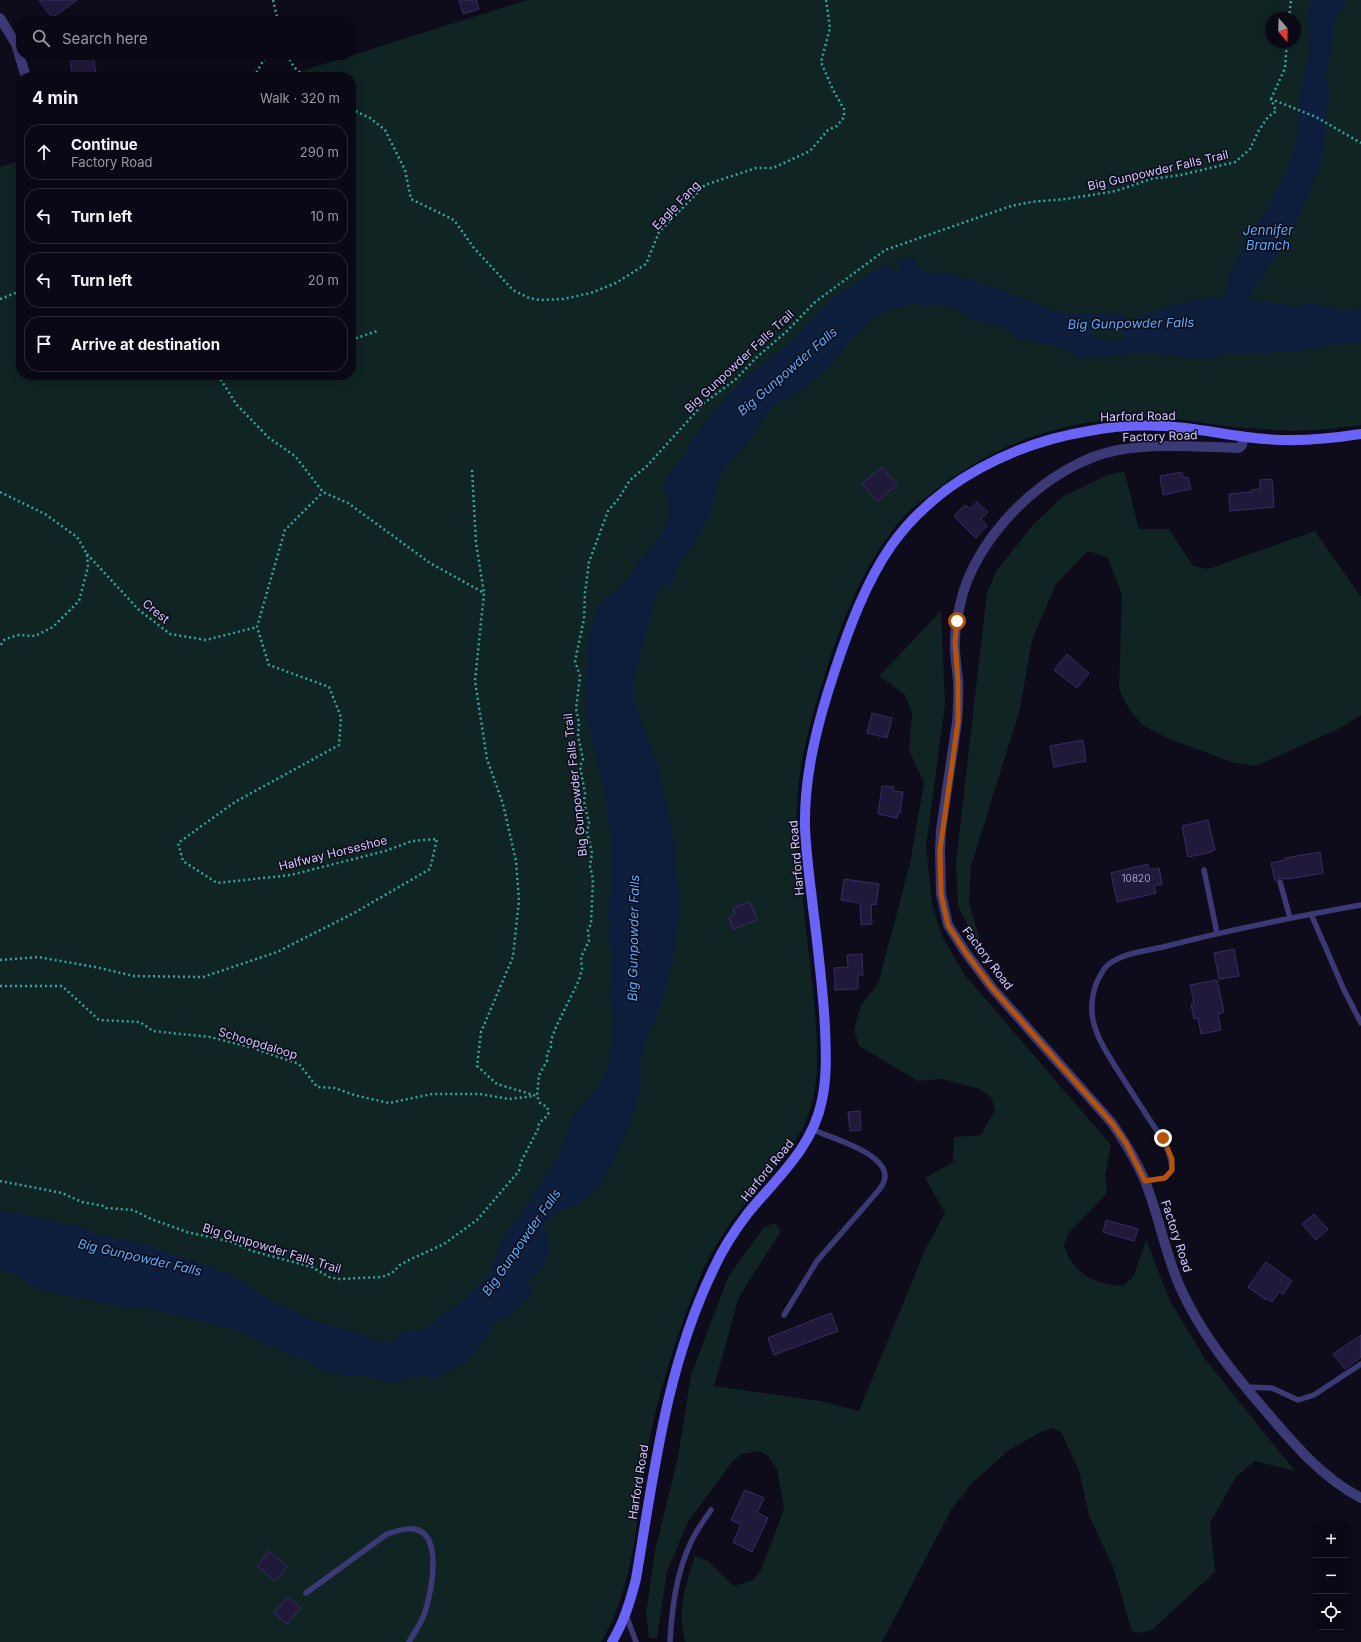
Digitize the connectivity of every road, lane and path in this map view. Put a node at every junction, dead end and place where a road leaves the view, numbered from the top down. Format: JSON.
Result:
{"nodes":[{"id":1,"x":273,"y":0,"type":"edge"},
{"id":2,"x":826,"y":0,"type":"edge"},
{"id":3,"x":1291,"y":0,"type":"edge"},
{"id":4,"x":1290,"y":12,"type":"edge"},
{"id":5,"x":277,"y":16,"type":"edge"},
{"id":6,"x":0,"y":18,"type":"edge"},
{"id":7,"x":16,"y":44,"type":"edge"},
{"id":8,"x":1287,"y":48,"type":"edge"},
{"id":9,"x":21,"y":60,"type":"edge"},
{"id":10,"x":264,"y":60,"type":"edge"},
{"id":11,"x":290,"y":60,"type":"edge"},
{"id":12,"x":24,"y":72,"type":"edge"},
{"id":13,"x":257,"y":72,"type":"edge"},
{"id":14,"x":300,"y":72,"type":"edge"},
{"id":15,"x":1271,"y":99,"type":"junction"},
{"id":16,"x":356,"y":111,"type":"edge"},
{"id":17,"x":1361,"y":143,"type":"edge"},
{"id":18,"x":16,"y":292,"type":"edge"},
{"id":19,"x":0,"y":299,"type":"edge"},
{"id":20,"x":377,"y":331,"type":"dead end"},
{"id":21,"x":356,"y":338,"type":"edge"},
{"id":22,"x":221,"y":380,"type":"edge"},
{"id":23,"x":1361,"y":434,"type":"edge"},
{"id":24,"x":1244,"y":437,"type":"junction"},
{"id":25,"x":472,"y":470,"type":"dead end"},
{"id":26,"x":0,"y":492,"type":"edge"},
{"id":27,"x":323,"y":492,"type":"junction"},
{"id":28,"x":87,"y":554,"type":"junction"},
{"id":29,"x":484,"y":593,"type":"junction"},
{"id":30,"x":257,"y":627,"type":"junction"},
{"id":31,"x":0,"y":646,"type":"edge"},
{"id":32,"x":1204,"y":870,"type":"dead end"},
{"id":33,"x":1280,"y":882,"type":"dead end"},
{"id":34,"x":1361,"y":905,"type":"edge"},
{"id":35,"x":1311,"y":914,"type":"junction"},
{"id":36,"x":1290,"y":918,"type":"junction"},
{"id":37,"x":1217,"y":933,"type":"junction"},
{"id":38,"x":0,"y":960,"type":"edge"},
{"id":39,"x":0,"y":986,"type":"edge"},
{"id":40,"x":1361,"y":1023,"type":"edge"},
{"id":41,"x":537,"y":1096,"type":"junction"},
{"id":42,"x":813,"y":1130,"type":"junction"},
{"id":43,"x":0,"y":1181,"type":"edge"},
{"id":44,"x":1145,"y":1181,"type":"junction"},
{"id":45,"x":784,"y":1315,"type":"dead end"},
{"id":46,"x":1361,"y":1364,"type":"edge"},
{"id":47,"x":1245,"y":1387,"type":"junction"},
{"id":48,"x":1361,"y":1498,"type":"edge"},
{"id":49,"x":711,"y":1510,"type":"dead end"},
{"id":50,"x":306,"y":1593,"type":"dead end"},
{"id":51,"x":626,"y":1615,"type":"junction"},
{"id":52,"x":409,"y":1642,"type":"edge"},
{"id":53,"x":612,"y":1642,"type":"edge"},
{"id":54,"x":636,"y":1642,"type":"edge"},
{"id":55,"x":670,"y":1642,"type":"edge"}],
"edges":[{"from":1,"to":5,"type":"path"},
{"from":2,"to":16,"type":"path","name":"Eagle Fang"},
{"from":3,"to":4,"type":"path"},
{"from":6,"to":7,"type":"street"},
{"from":8,"to":15,"type":"path"},
{"from":9,"to":12,"type":"street"},
{"from":10,"to":13,"type":"path"},
{"from":11,"to":14,"type":"path"},
{"from":15,"to":17,"type":"path"},
{"from":15,"to":41,"type":"path","name":"Big Gunpowder Falls Trail"},
{"from":18,"to":19,"type":"path"},
{"from":20,"to":21,"type":"path"},
{"from":22,"to":27,"type":"path"},
{"from":23,"to":24,"type":"main road","name":"Harford Road"},
{"from":24,"to":42,"type":"main road","name":"Harford Road"},
{"from":24,"to":44,"type":"street","name":"Factory Road"},
{"from":25,"to":29,"type":"path"},
{"from":26,"to":28,"type":"path"},
{"from":27,"to":29,"type":"path"},
{"from":27,"to":30,"type":"path"},
{"from":28,"to":30,"type":"path","name":"Crest"},
{"from":28,"to":31,"type":"path"},
{"from":29,"to":41,"type":"path"},
{"from":30,"to":38,"type":"path","name":"Halfway Horseshoe"},
{"from":32,"to":37,"type":"lane"},
{"from":33,"to":36,"type":"lane"},
{"from":34,"to":35,"type":"lane"},
{"from":35,"to":36,"type":"lane"},
{"from":35,"to":40,"type":"lane"},
{"from":36,"to":37,"type":"lane"},
{"from":37,"to":44,"type":"lane"},
{"from":39,"to":41,"type":"path","name":"Schoopdaloop"},
{"from":41,"to":43,"type":"path","name":"Big Gunpowder Falls Trail"},
{"from":42,"to":45,"type":"lane"},
{"from":42,"to":51,"type":"main road","name":"Harford Road"},
{"from":44,"to":47,"type":"street","name":"Factory Road"},
{"from":46,"to":47,"type":"lane"},
{"from":47,"to":48,"type":"street","name":"Factory Road"},
{"from":49,"to":55,"type":"lane"},
{"from":50,"to":52,"type":"lane"},
{"from":51,"to":53,"type":"main road","name":"Harford Road"},
{"from":51,"to":54,"type":"lane"}]}
